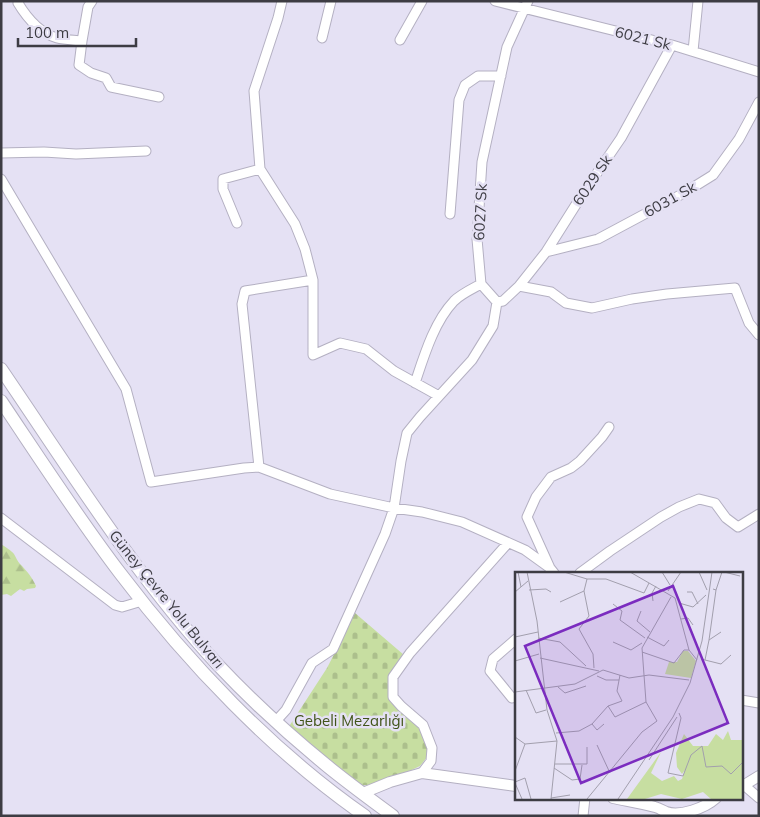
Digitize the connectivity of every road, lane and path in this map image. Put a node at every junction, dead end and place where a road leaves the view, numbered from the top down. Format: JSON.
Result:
{"nodes":[{"id":1,"x":19,"y":1,"type":"edge"},
{"id":2,"x":92,"y":1,"type":"edge"},
{"id":3,"x":282,"y":1,"type":"edge"},
{"id":4,"x":331,"y":1,"type":"edge"},
{"id":5,"x":422,"y":1,"type":"edge"},
{"id":6,"x":495,"y":1,"type":"edge"},
{"id":7,"x":698,"y":1,"type":"edge"},
{"id":8,"x":526,"y":5,"type":"edge"},
{"id":9,"x":322,"y":38,"type":"dead end"},
{"id":10,"x":400,"y":40,"type":"dead end"},
{"id":11,"x":82,"y":41,"type":"junction"},
{"id":12,"x":672,"y":45,"type":"junction"},
{"id":13,"x":693,"y":51,"type":"junction"},
{"id":14,"x":759,"y":72,"type":"edge"},
{"id":15,"x":501,"y":76,"type":"junction"},
{"id":16,"x":159,"y":97,"type":"dead end"},
{"id":17,"x":759,"y":102,"type":"edge"},
{"id":18,"x":146,"y":151,"type":"dead end"},
{"id":19,"x":1,"y":153,"type":"edge"},
{"id":20,"x":260,"y":169,"type":"junction"},
{"id":21,"x":1,"y":179,"type":"edge"},
{"id":22,"x":450,"y":214,"type":"dead end"},
{"id":23,"x":237,"y":223,"type":"dead end"},
{"id":24,"x":546,"y":252,"type":"junction"},
{"id":25,"x":313,"y":280,"type":"junction"},
{"id":26,"x":481,"y":284,"type":"junction"},
{"id":27,"x":519,"y":286,"type":"junction"},
{"id":28,"x":496,"y":302,"type":"junction"},
{"id":29,"x":759,"y":335,"type":"edge"},
{"id":30,"x":1,"y":369,"type":"edge"},
{"id":31,"x":415,"y":382,"type":"junction"},
{"id":32,"x":438,"y":396,"type":"junction"},
{"id":33,"x":1,"y":401,"type":"edge"},
{"id":34,"x":608,"y":427,"type":"dead end"},
{"id":35,"x":259,"y":467,"type":"junction"},
{"id":36,"x":394,"y":508,"type":"junction"},
{"id":37,"x":759,"y":514,"type":"edge"},
{"id":38,"x":1,"y":518,"type":"edge"},
{"id":39,"x":508,"y":543,"type":"junction"},
{"id":40,"x":552,"y":571,"type":"edge"},
{"id":41,"x":581,"y":572,"type":"edge"},
{"id":42,"x":142,"y":601,"type":"junction"},
{"id":43,"x":515,"y":640,"type":"edge"},
{"id":44,"x":512,"y":698,"type":"dead end"},
{"id":45,"x":742,"y":700,"type":"edge"},
{"id":46,"x":759,"y":703,"type":"edge"},
{"id":47,"x":276,"y":721,"type":"junction"},
{"id":48,"x":422,"y":773,"type":"junction"},
{"id":49,"x":759,"y":776,"type":"edge"},
{"id":50,"x":515,"y":786,"type":"edge"},
{"id":51,"x":743,"y":786,"type":"edge"},
{"id":52,"x":363,"y":793,"type":"junction"},
{"id":53,"x":759,"y":798,"type":"edge"},
{"id":54,"x":585,"y":800,"type":"edge"},
{"id":55,"x":623,"y":800,"type":"edge"},
{"id":56,"x":714,"y":800,"type":"edge"},
{"id":57,"x":665,"y":814,"type":"edge"},
{"id":58,"x":361,"y":815,"type":"edge"},
{"id":59,"x":392,"y":816,"type":"edge"},
{"id":60,"x":583,"y":816,"type":"edge"}],
"edges":[{"from":1,"to":11,"type":"street"},
{"from":2,"to":11,"type":"street"},
{"from":3,"to":20,"type":"street"},
{"from":4,"to":9,"type":"street"},
{"from":5,"to":10,"type":"street"},
{"from":6,"to":8,"type":"street","name":"6021 Sk"},
{"from":7,"to":13,"type":"street"},
{"from":8,"to":12,"type":"street","name":"6021 Sk"},
{"from":8,"to":15,"type":"street","name":"6027 Sk"},
{"from":11,"to":16,"type":"street"},
{"from":12,"to":13,"type":"street","name":"6021 Sk"},
{"from":12,"to":24,"type":"street","name":"6029 Sk"},
{"from":13,"to":14,"type":"street","name":"6021 Sk"},
{"from":15,"to":22,"type":"street"},
{"from":15,"to":26,"type":"street","name":"6027 Sk"},
{"from":17,"to":24,"type":"street","name":"6031 Sk"},
{"from":18,"to":19,"type":"street"},
{"from":20,"to":23,"type":"street"},
{"from":20,"to":25,"type":"street"},
{"from":21,"to":35,"type":"street"},
{"from":24,"to":27,"type":"street","name":"6029 Sk"},
{"from":25,"to":31,"type":"street"},
{"from":25,"to":35,"type":"street"},
{"from":26,"to":28,"type":"street"},
{"from":26,"to":31,"type":"street"},
{"from":27,"to":28,"type":"street","name":"6029 Sk"},
{"from":27,"to":29,"type":"street"},
{"from":28,"to":32,"type":"street"},
{"from":30,"to":47,"type":"highway","name":"Güney Çevre Yolu Bulvarı"},
{"from":31,"to":32,"type":"street"},
{"from":32,"to":36,"type":"street"},
{"from":33,"to":42,"type":"highway","name":"Güney Çevre Yolu Bulvarı"},
{"from":34,"to":40,"type":"street"},
{"from":35,"to":36,"type":"street"},
{"from":36,"to":39,"type":"street"},
{"from":36,"to":47,"type":"street"},
{"from":37,"to":41,"type":"street"},
{"from":38,"to":42,"type":"street"},
{"from":39,"to":40,"type":"street"},
{"from":39,"to":48,"type":"street"},
{"from":42,"to":58,"type":"highway","name":"Güney Çevre Yolu Bulvarı"},
{"from":43,"to":44,"type":"street"},
{"from":45,"to":46,"type":"street"},
{"from":47,"to":52,"type":"highway","name":"Güney Çevre Yolu Bulvarı"},
{"from":48,"to":50,"type":"main road"},
{"from":48,"to":52,"type":"main road"},
{"from":49,"to":51,"type":"main road"},
{"from":51,"to":53,"type":"street"},
{"from":52,"to":59,"type":"highway","name":"Güney Çevre Yolu Bulvarı"},
{"from":54,"to":60,"type":"street"},
{"from":55,"to":57,"type":"main road"},
{"from":56,"to":57,"type":"main road"}]}
